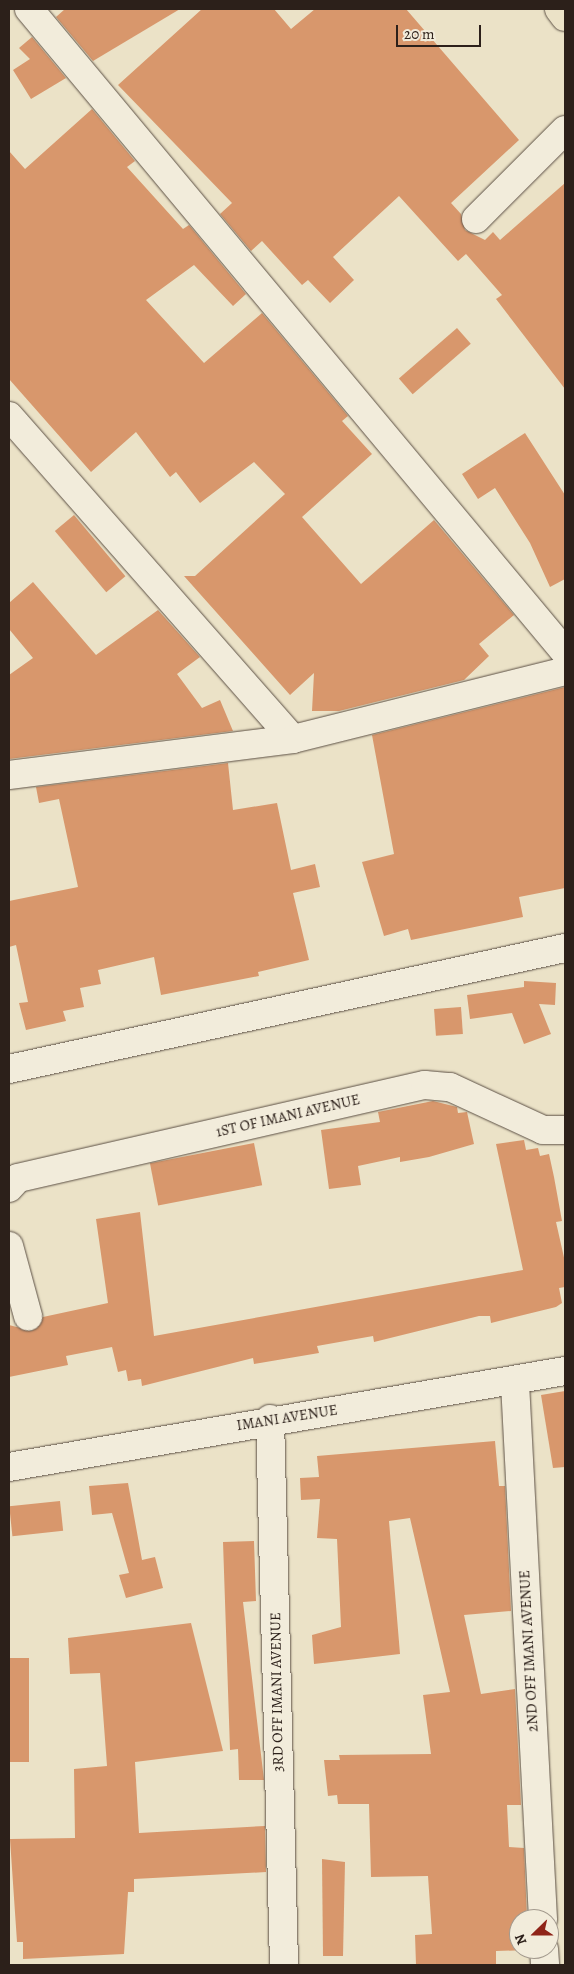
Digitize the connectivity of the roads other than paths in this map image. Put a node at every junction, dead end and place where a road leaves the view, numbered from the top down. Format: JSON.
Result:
{"nodes":[{"id":1,"x":29,"y":9,"type":"edge"},
{"id":2,"x":558,"y":9,"type":"edge"},
{"id":3,"x":565,"y":17,"type":"edge"},
{"id":4,"x":565,"y":130,"type":"edge"},
{"id":5,"x":476,"y":219,"type":"dead end"},
{"id":6,"x":9,"y":416,"type":"edge"},
{"id":7,"x":565,"y":652,"type":"edge"},
{"id":8,"x":565,"y":671,"type":"edge"},
{"id":9,"x":293,"y":739,"type":"junction"},
{"id":10,"x":9,"y":775,"type":"edge"},
{"id":11,"x":565,"y":948,"type":"edge"},
{"id":12,"x":9,"y":1069,"type":"edge"},
{"id":13,"x":565,"y":1130,"type":"edge"},
{"id":14,"x":9,"y":1188,"type":"edge"},
{"id":15,"x":9,"y":1246,"type":"edge"},
{"id":16,"x":28,"y":1316,"type":"dead end"},
{"id":17,"x":565,"y":1371,"type":"edge"},
{"id":18,"x":515,"y":1383,"type":"junction"},
{"id":19,"x":270,"y":1419,"type":"junction"},
{"id":20,"x":9,"y":1466,"type":"edge"},
{"id":21,"x":542,"y":1909,"type":"edge"},
{"id":22,"x":284,"y":1965,"type":"edge"}],
"edges":[{"from":1,"to":7,"type":"street"},
{"from":2,"to":3,"type":"highway"},
{"from":4,"to":5,"type":"street"},
{"from":6,"to":9,"type":"street"},
{"from":8,"to":9,"type":"street"},
{"from":9,"to":10,"type":"street"},
{"from":11,"to":12,"type":"street"},
{"from":13,"to":14,"type":"street","name":"1ST OF IMANI AVENUE"},
{"from":15,"to":16,"type":"street"},
{"from":17,"to":18,"type":"street","name":"IMANI AVENUE"},
{"from":18,"to":19,"type":"street","name":"IMANI AVENUE"},
{"from":18,"to":21,"type":"street","name":"2ND OFF IMANI AVENUE"},
{"from":19,"to":20,"type":"street","name":"IMANI AVENUE"},
{"from":19,"to":22,"type":"street","name":"3RD OFF IMANI AVENUE"}]}
